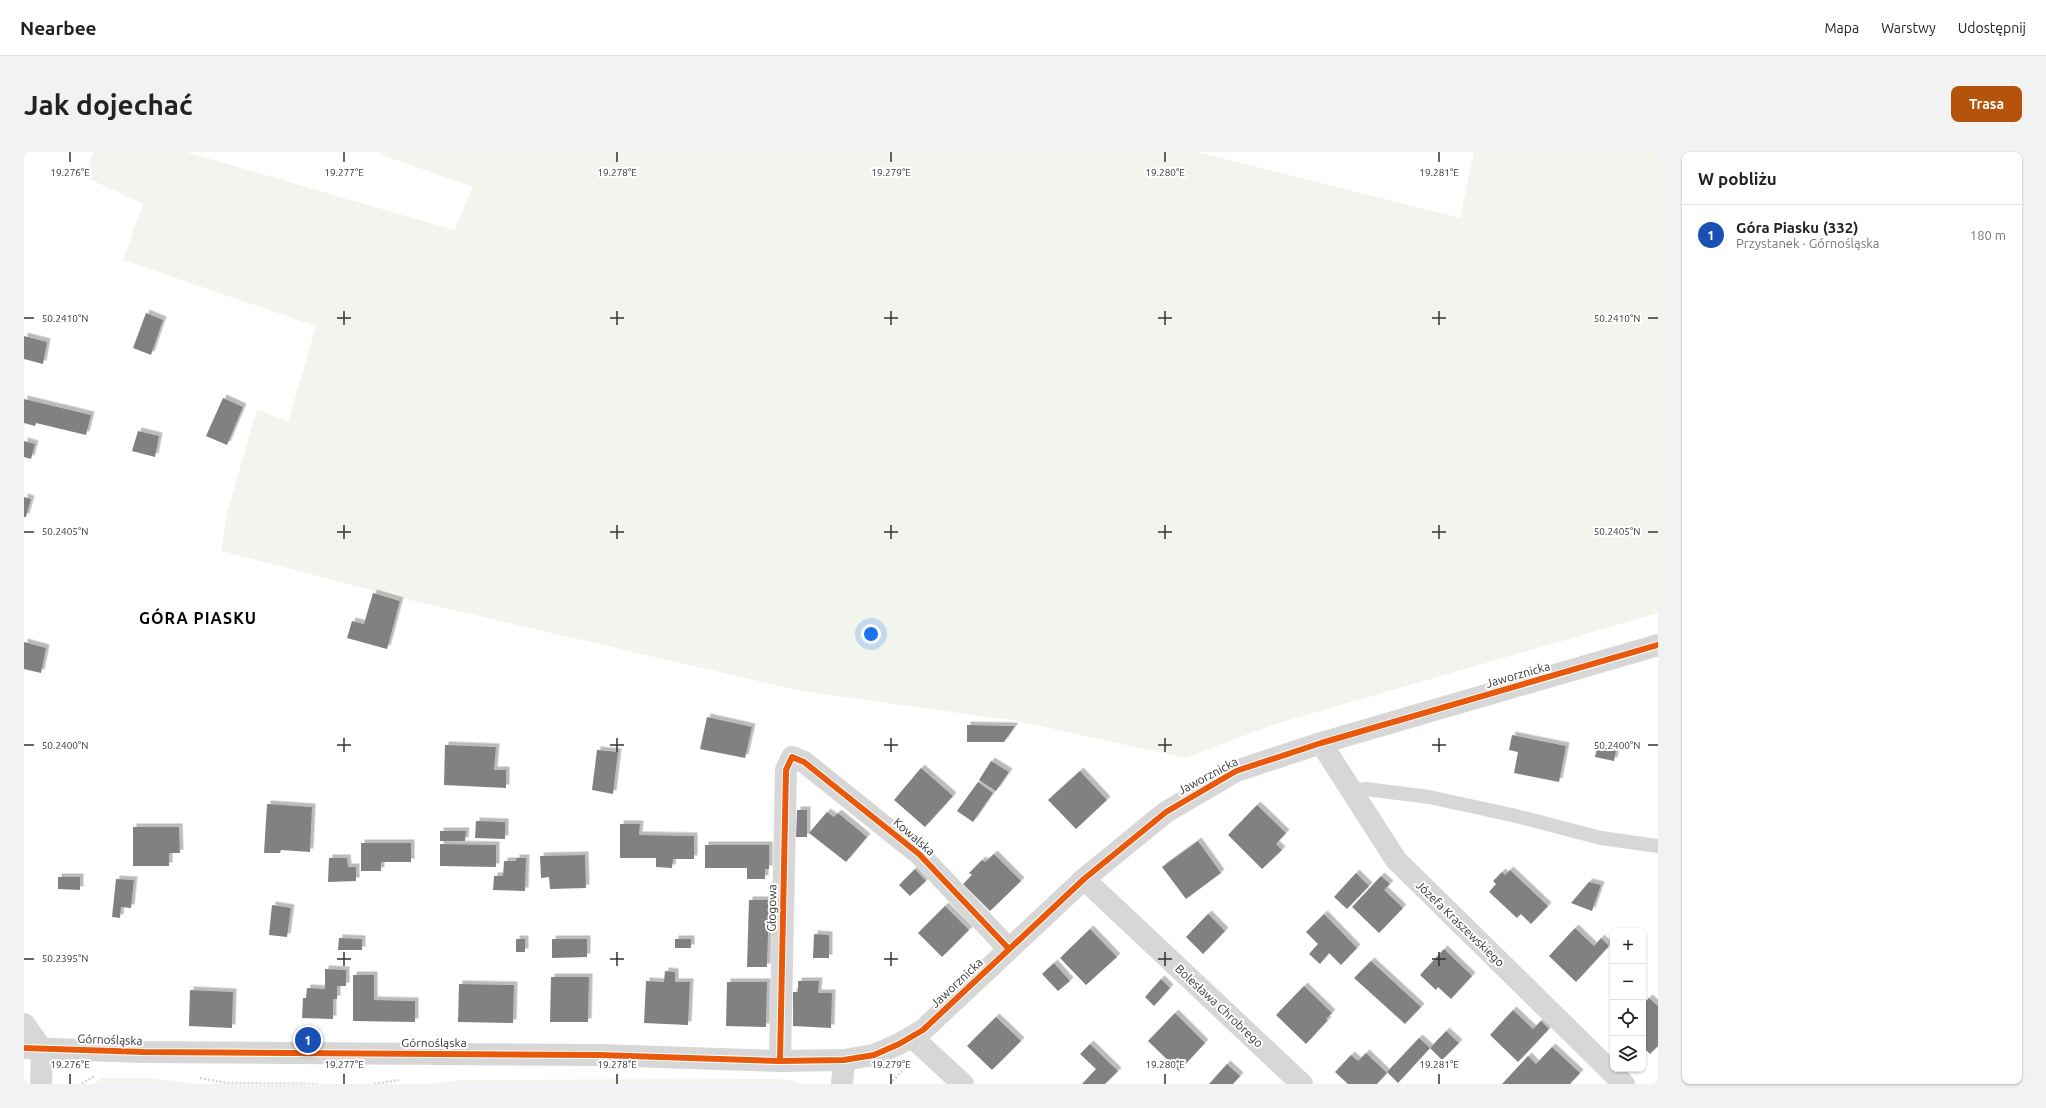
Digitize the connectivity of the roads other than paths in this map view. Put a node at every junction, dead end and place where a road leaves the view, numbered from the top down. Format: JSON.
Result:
{"nodes":[{"id":1,"x":1658,"y":645,"type":"edge"},
{"id":2,"x":1321,"y":743,"type":"junction"},
{"id":3,"x":792,"y":757,"type":"joint"},
{"id":4,"x":1351,"y":792,"type":"junction"},
{"id":5,"x":1658,"y":846,"type":"edge"},
{"id":6,"x":1084,"y":879,"type":"junction"},
{"id":7,"x":1009,"y":949,"type":"junction"},
{"id":8,"x":24,"y":1024,"type":"edge"},
{"id":9,"x":918,"y":1043,"type":"junction"},
{"id":10,"x":33,"y":1048,"type":"edge"},
{"id":11,"x":780,"y":1060,"type":"junction"},
{"id":12,"x":844,"y":1060,"type":"junction"},
{"id":13,"x":41,"y":1084,"type":"edge"},
{"id":14,"x":842,"y":1084,"type":"edge"},
{"id":15,"x":963,"y":1084,"type":"edge"},
{"id":16,"x":1302,"y":1084,"type":"edge"},
{"id":17,"x":1624,"y":1084,"type":"edge"}],
"edges":[{"from":1,"to":2,"type":"street","name":"Jaworznicka"},
{"from":2,"to":4,"type":"street","name":"Józefa Kraszewskiego"},
{"from":2,"to":6,"type":"street","name":"Jaworznicka"},
{"from":3,"to":7,"type":"street","name":"Kowalska"},
{"from":3,"to":11,"type":"street","name":"Głogowa"},
{"from":4,"to":5,"type":"lane"},
{"from":4,"to":17,"type":"street","name":"Józefa Kraszewskiego"},
{"from":6,"to":7,"type":"street","name":"Jaworznicka"},
{"from":6,"to":16,"type":"street","name":"Bolesława Chrobrego"},
{"from":7,"to":9,"type":"street","name":"Jaworznicka"},
{"from":8,"to":10,"type":"street"},
{"from":9,"to":12,"type":"street","name":"Jaworznicka"},
{"from":9,"to":15,"type":"street"},
{"from":10,"to":11,"type":"street","name":"Górnośląska"},
{"from":10,"to":13,"type":"street"},
{"from":11,"to":12,"type":"street","name":"Górnośląska"},
{"from":12,"to":14,"type":"street"}]}
